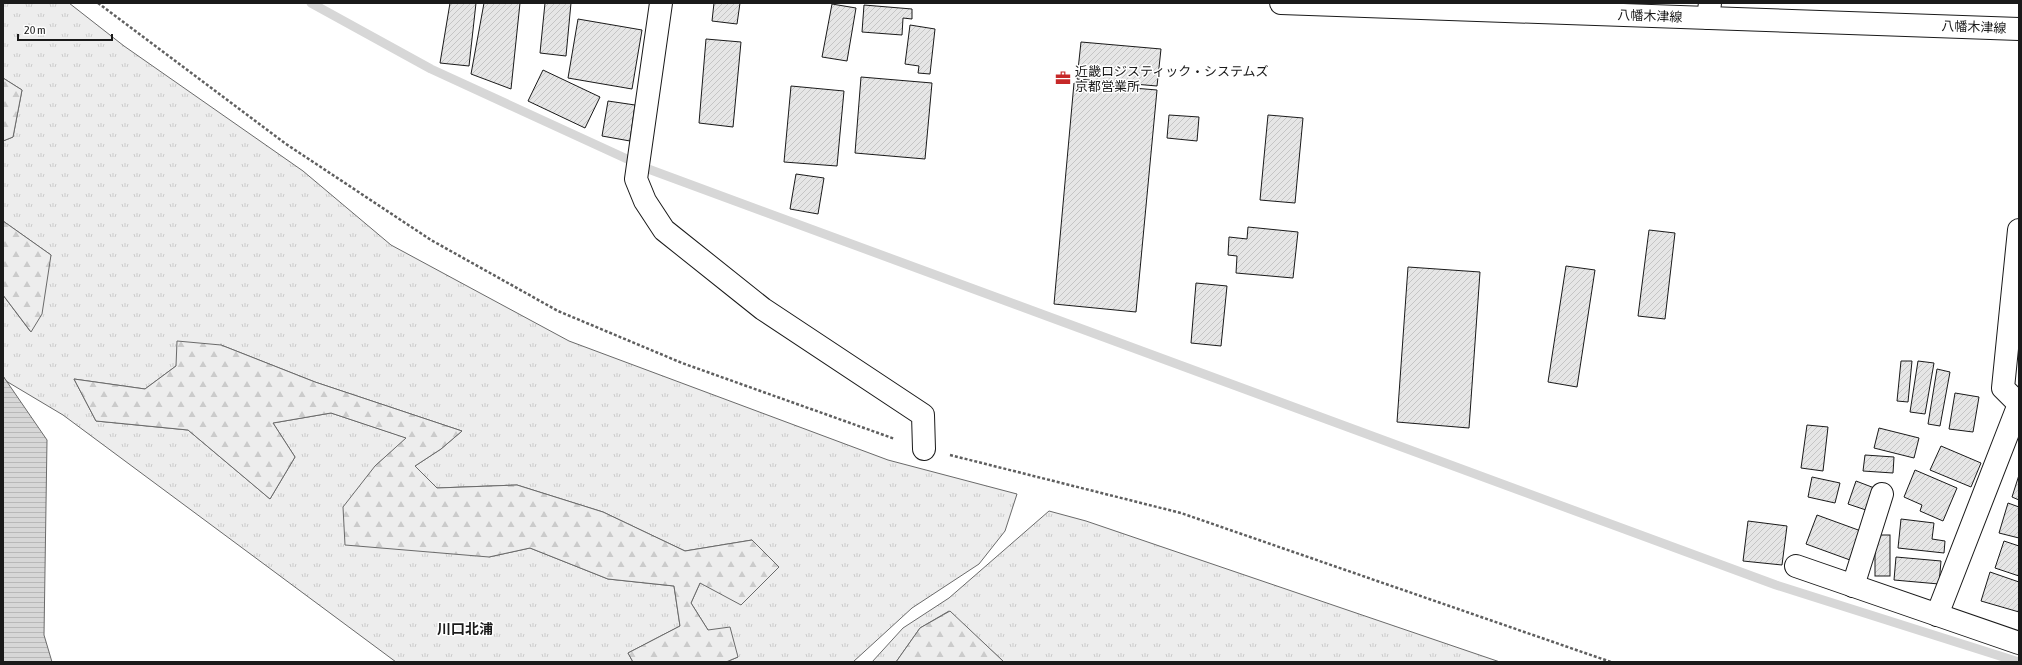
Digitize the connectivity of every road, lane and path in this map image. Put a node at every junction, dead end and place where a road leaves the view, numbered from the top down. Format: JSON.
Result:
{"nodes":[{"id":1,"x":661,"y":3,"type":"edge"},
{"id":2,"x":1281,"y":3,"type":"edge"},
{"id":3,"x":1709,"y":10,"type":"edge"},
{"id":4,"x":2019,"y":29,"type":"edge"},
{"id":5,"x":2019,"y":230,"type":"edge"},
{"id":6,"x":2019,"y":404,"type":"edge"},
{"id":7,"x":924,"y":449,"type":"dead end"},
{"id":8,"x":1882,"y":494,"type":"dead end"},
{"id":9,"x":1796,"y":566,"type":"dead end"},
{"id":10,"x":1853,"y":586,"type":"junction"},
{"id":11,"x":1937,"y":615,"type":"junction"},
{"id":12,"x":2019,"y":643,"type":"edge"}],
"edges":[{"from":1,"to":7,"type":"street"},
{"from":2,"to":3,"type":"street","name":"八幡木津線"},
{"from":3,"to":4,"type":"street","name":"八幡木津線"},
{"from":5,"to":6,"type":"street"},
{"from":6,"to":11,"type":"street"},
{"from":8,"to":10,"type":"street"},
{"from":9,"to":10,"type":"street"},
{"from":10,"to":11,"type":"street"},
{"from":11,"to":12,"type":"street"}]}
